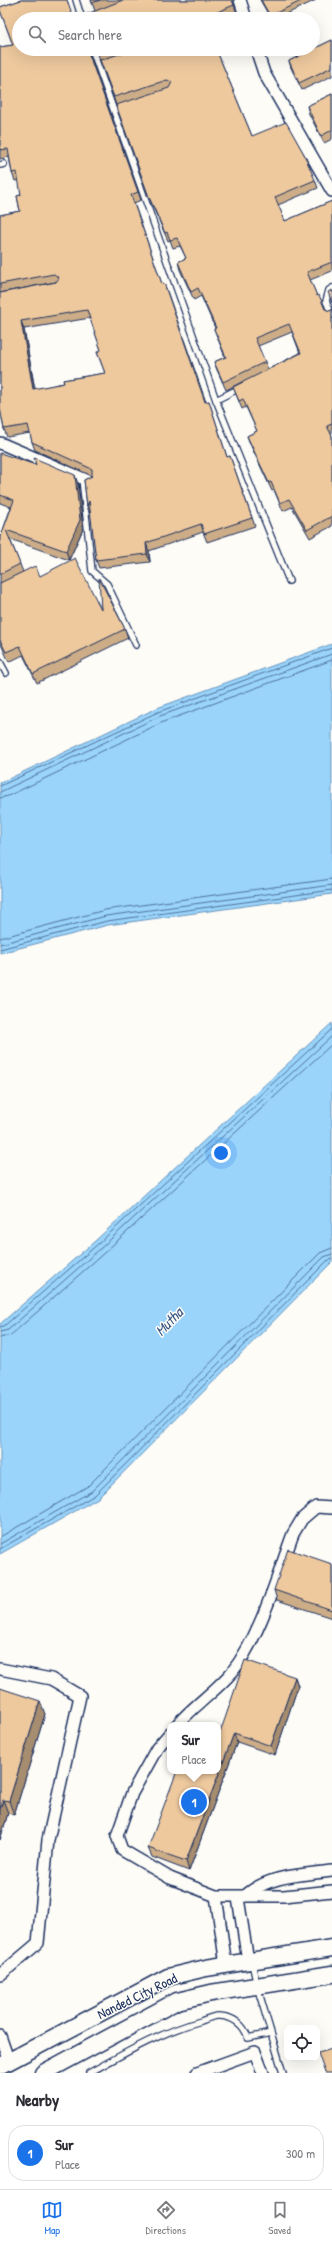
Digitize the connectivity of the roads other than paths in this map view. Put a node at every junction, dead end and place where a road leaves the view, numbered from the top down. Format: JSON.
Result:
{"nodes":[{"id":1,"x":76,"y":0,"type":"edge"},
{"id":2,"x":240,"y":0,"type":"edge"},
{"id":3,"x":80,"y":12,"type":"edge"},
{"id":4,"x":244,"y":12,"type":"edge"},
{"id":5,"x":95,"y":56,"type":"edge"},
{"id":6,"x":258,"y":56,"type":"edge"},
{"id":7,"x":104,"y":63,"type":"edge"},
{"id":8,"x":98,"y":65,"type":"junction"},
{"id":9,"x":120,"y":109,"type":"edge"},
{"id":10,"x":113,"y":111,"type":"junction"},
{"id":11,"x":332,"y":191,"type":"edge"},
{"id":12,"x":332,"y":288,"type":"edge"},
{"id":13,"x":332,"y":315,"type":"edge"},
{"id":14,"x":249,"y":384,"type":"edge"},
{"id":15,"x":216,"y":400,"type":"junction"},
{"id":16,"x":0,"y":443,"type":"edge"},
{"id":17,"x":86,"y":480,"type":"joint"},
{"id":18,"x":289,"y":581,"type":"dead end"},
{"id":19,"x":136,"y":645,"type":"dead end"},
{"id":20,"x":0,"y":662,"type":"edge"},
{"id":21,"x":6,"y":673,"type":"dead end"},
{"id":22,"x":332,"y":1508,"type":"edge"},
{"id":23,"x":0,"y":1669,"type":"edge"},
{"id":24,"x":179,"y":1722,"type":"edge"},
{"id":25,"x":167,"y":1736,"type":"edge"},
{"id":26,"x":332,"y":1870,"type":"edge"},
{"id":27,"x":332,"y":1891,"type":"edge"},
{"id":28,"x":216,"y":1896,"type":"junction"},
{"id":29,"x":242,"y":1897,"type":"junction"},
{"id":30,"x":332,"y":1948,"type":"edge"},
{"id":31,"x":250,"y":1961,"type":"junction"},
{"id":32,"x":226,"y":1965,"type":"junction"},
{"id":33,"x":332,"y":1974,"type":"edge"},
{"id":34,"x":0,"y":1975,"type":"edge"},
{"id":35,"x":257,"y":1986,"type":"junction"},
{"id":36,"x":271,"y":2033,"type":"junction"},
{"id":37,"x":0,"y":2036,"type":"edge"},
{"id":38,"x":5,"y":2064,"type":"edge"},
{"id":39,"x":43,"y":2073,"type":"edge"},
{"id":40,"x":89,"y":2073,"type":"edge"},
{"id":41,"x":197,"y":2073,"type":"edge"},
{"id":42,"x":263,"y":2073,"type":"edge"},
{"id":43,"x":283,"y":2073,"type":"edge"}],
"edges":[{"from":1,"to":3,"type":"lane"},
{"from":2,"to":4,"type":"street"},
{"from":5,"to":8,"type":"lane"},
{"from":6,"to":11,"type":"street"},
{"from":7,"to":8,"type":"lane"},
{"from":8,"to":10,"type":"lane"},
{"from":9,"to":10,"type":"lane"},
{"from":10,"to":15,"type":"lane"},
{"from":12,"to":13,"type":"lane"},
{"from":14,"to":15,"type":"lane"},
{"from":15,"to":18,"type":"lane"},
{"from":16,"to":17,"type":"street"},
{"from":17,"to":19,"type":"lane"},
{"from":20,"to":21,"type":"lane"},
{"from":22,"to":24,"type":"street"},
{"from":23,"to":34,"type":"street"},
{"from":25,"to":28,"type":"street"},
{"from":26,"to":29,"type":"street"},
{"from":27,"to":29,"type":"street"},
{"from":28,"to":29,"type":"street"},
{"from":28,"to":32,"type":"street"},
{"from":29,"to":31,"type":"street"},
{"from":30,"to":31,"type":"street","name":"Nanded City Road"},
{"from":31,"to":32,"type":"street","name":"Nanded City Road"},
{"from":31,"to":35,"type":"lane"},
{"from":32,"to":38,"type":"street","name":"Nanded City Road"},
{"from":33,"to":35,"type":"street","name":"Nanded City Road"},
{"from":35,"to":36,"type":"lane"},
{"from":35,"to":39,"type":"street","name":"Nanded City Road"},
{"from":36,"to":40,"type":"lane"},
{"from":36,"to":43,"type":"lane"},
{"from":37,"to":38,"type":"street"},
{"from":41,"to":42,"type":"street"}]}
